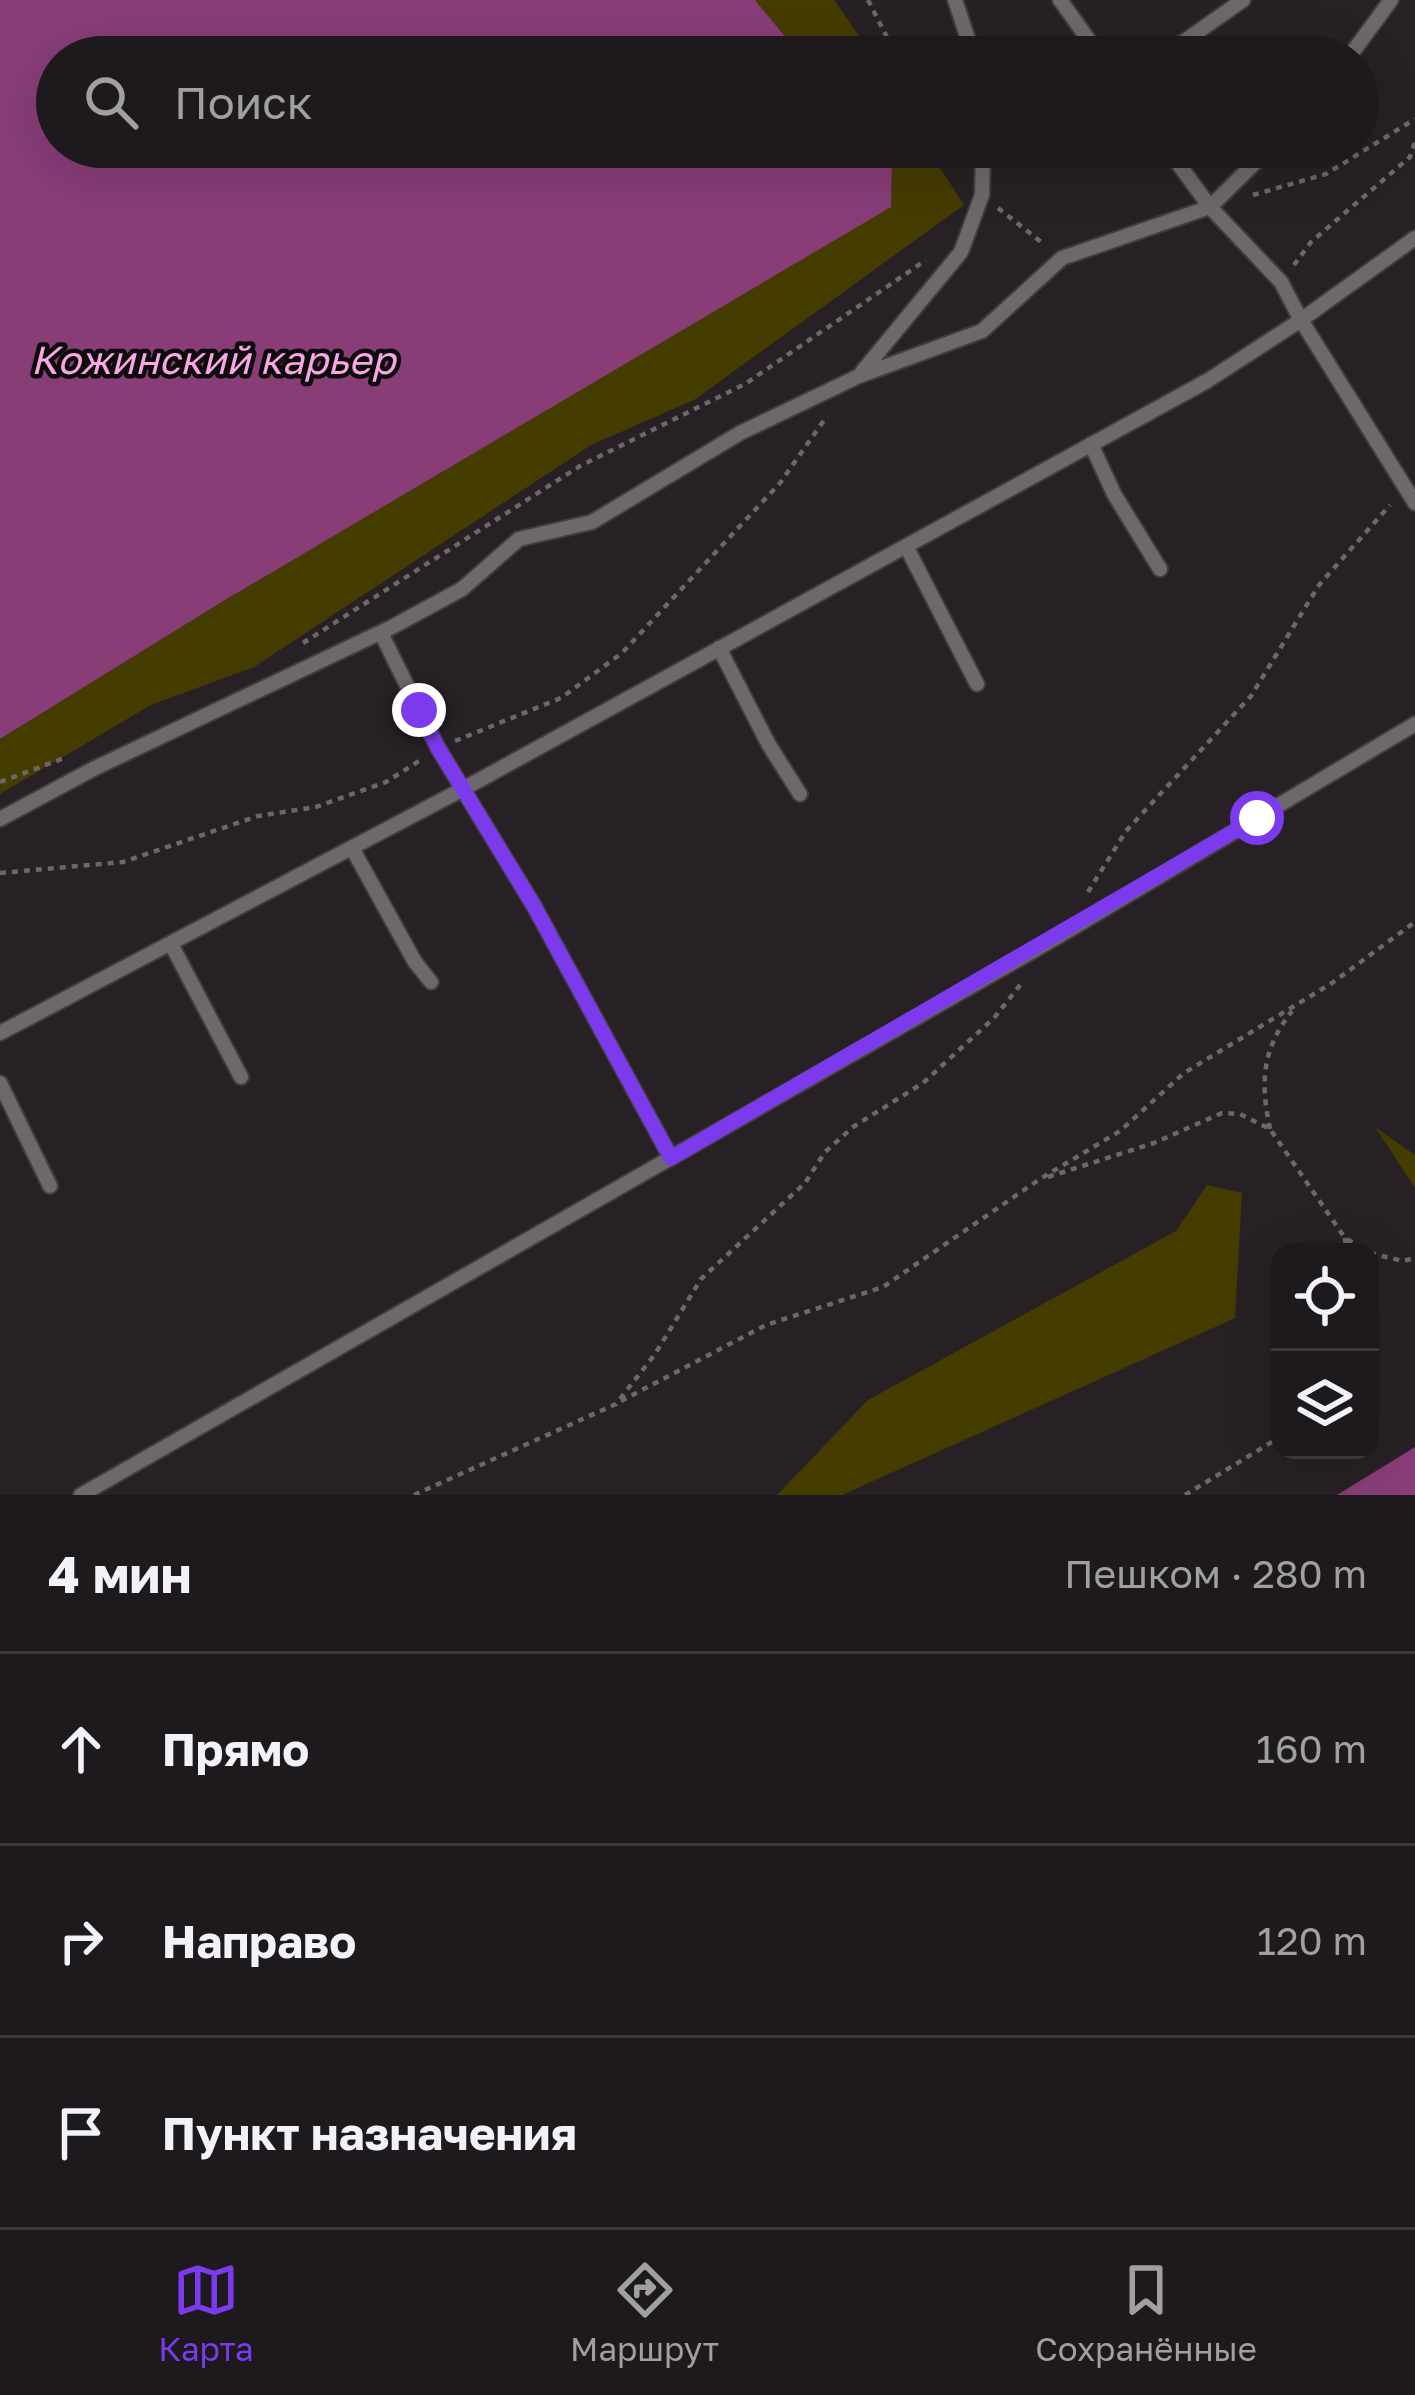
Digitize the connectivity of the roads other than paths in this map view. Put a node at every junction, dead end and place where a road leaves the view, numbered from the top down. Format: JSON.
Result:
{"nodes":[{"id":1,"x":955,"y":0,"type":"edge"},
{"id":2,"x":1060,"y":0,"type":"edge"},
{"id":3,"x":1243,"y":0,"type":"edge"},
{"id":4,"x":1391,"y":0,"type":"edge"},
{"id":5,"x":967,"y":36,"type":"edge"},
{"id":6,"x":1086,"y":36,"type":"edge"},
{"id":7,"x":1192,"y":36,"type":"edge"},
{"id":8,"x":1364,"y":36,"type":"edge"},
{"id":9,"x":983,"y":168,"type":"edge"},
{"id":10,"x":1181,"y":168,"type":"edge"},
{"id":11,"x":1250,"y":168,"type":"edge"},
{"id":12,"x":1210,"y":207,"type":"junction"},
{"id":13,"x":1415,"y":238,"type":"edge"},
{"id":14,"x":1300,"y":320,"type":"junction"},
{"id":15,"x":859,"y":376,"type":"junction"},
{"id":16,"x":1091,"y":444,"type":"junction"},
{"id":17,"x":1415,"y":503,"type":"edge"},
{"id":18,"x":906,"y":546,"type":"junction"},
{"id":19,"x":1160,"y":569,"type":"dead end"},
{"id":20,"x":381,"y":633,"type":"junction"},
{"id":21,"x":719,"y":648,"type":"junction"},
{"id":22,"x":977,"y":684,"type":"dead end"},
{"id":23,"x":1415,"y":724,"type":"edge"},
{"id":24,"x":463,"y":789,"type":"junction"},
{"id":25,"x":800,"y":794,"type":"dead end"},
{"id":26,"x":0,"y":819,"type":"edge"},
{"id":27,"x":352,"y":848,"type":"junction"},
{"id":28,"x":171,"y":944,"type":"junction"},
{"id":29,"x":431,"y":982,"type":"dead end"},
{"id":30,"x":0,"y":1033,"type":"edge"},
{"id":31,"x":241,"y":1077,"type":"dead end"},
{"id":32,"x":0,"y":1083,"type":"edge"},
{"id":33,"x":671,"y":1158,"type":"junction"},
{"id":34,"x":50,"y":1186,"type":"dead end"},
{"id":35,"x":81,"y":1495,"type":"edge"}],
"edges":[{"from":1,"to":5,"type":"lane"},
{"from":2,"to":6,"type":"lane"},
{"from":3,"to":7,"type":"lane"},
{"from":4,"to":8,"type":"lane"},
{"from":9,"to":15,"type":"lane"},
{"from":10,"to":12,"type":"lane"},
{"from":11,"to":12,"type":"lane"},
{"from":12,"to":14,"type":"lane"},
{"from":12,"to":15,"type":"lane"},
{"from":13,"to":14,"type":"lane"},
{"from":14,"to":16,"type":"lane"},
{"from":14,"to":17,"type":"lane"},
{"from":15,"to":20,"type":"lane"},
{"from":16,"to":18,"type":"lane"},
{"from":16,"to":19,"type":"lane"},
{"from":18,"to":21,"type":"lane"},
{"from":18,"to":22,"type":"lane"},
{"from":20,"to":24,"type":"lane"},
{"from":20,"to":26,"type":"lane"},
{"from":21,"to":24,"type":"lane"},
{"from":21,"to":25,"type":"lane"},
{"from":23,"to":33,"type":"lane"},
{"from":24,"to":27,"type":"lane"},
{"from":24,"to":33,"type":"lane"},
{"from":27,"to":28,"type":"lane"},
{"from":27,"to":29,"type":"lane"},
{"from":28,"to":30,"type":"lane"},
{"from":28,"to":31,"type":"lane"},
{"from":32,"to":34,"type":"lane"},
{"from":33,"to":35,"type":"lane"}]}
